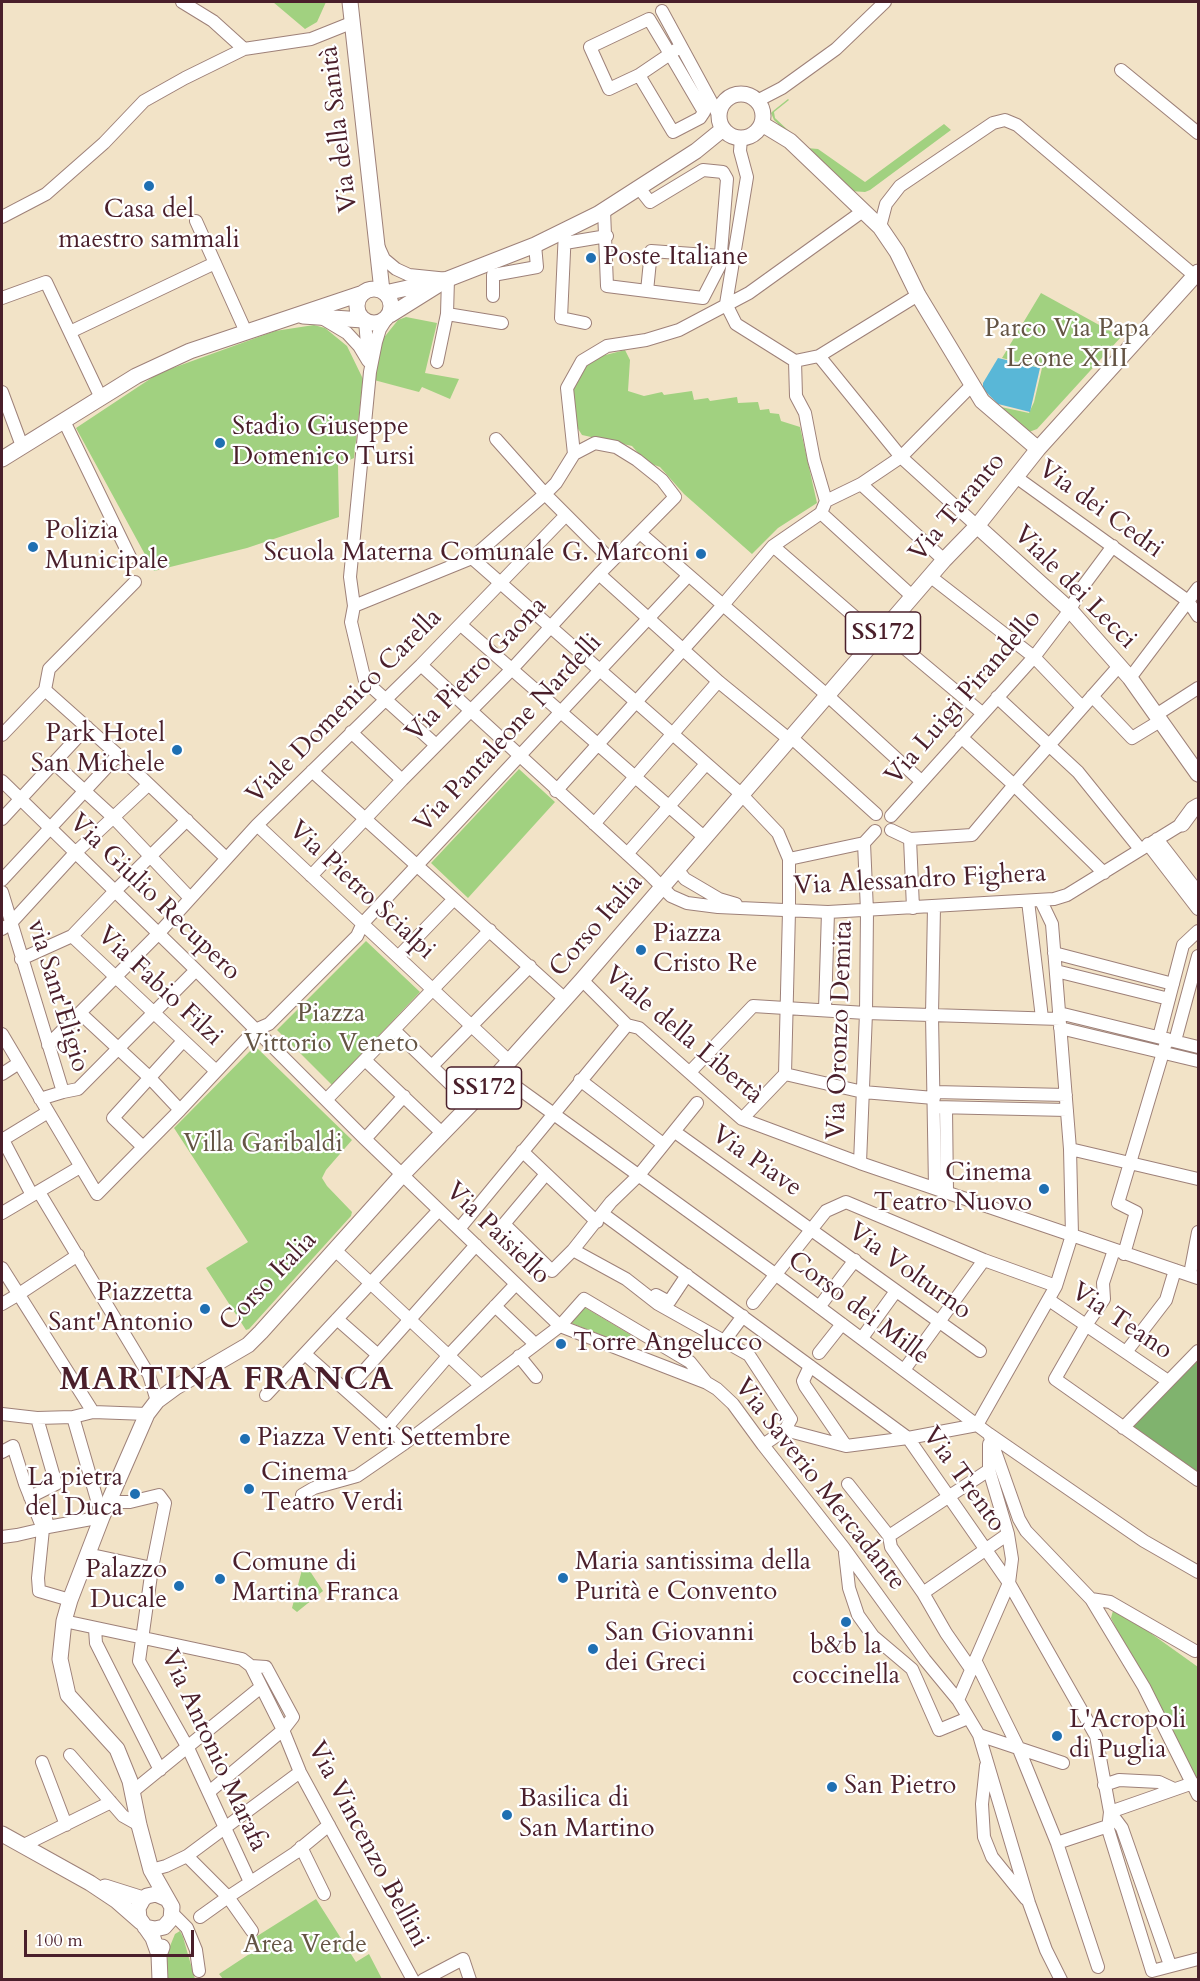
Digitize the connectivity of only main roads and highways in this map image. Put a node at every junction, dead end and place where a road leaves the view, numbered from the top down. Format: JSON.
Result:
{"nodes":[{"id":1,"x":350,"y":2,"type":"edge"},
{"id":2,"x":721,"y":123,"type":"junction"},
{"id":3,"x":762,"y":124,"type":"junction"},
{"id":4,"x":377,"y":237,"type":"junction"},
{"id":5,"x":1197,"y":274,"type":"edge"},
{"id":6,"x":448,"y":279,"type":"junction"},
{"id":7,"x":364,"y":292,"type":"junction"},
{"id":8,"x":384,"y":292,"type":"junction"},
{"id":9,"x":294,"y":315,"type":"junction"},
{"id":10,"x":388,"y":317,"type":"junction"},
{"id":11,"x":364,"y":320,"type":"junction"},
{"id":12,"x":1038,"y":449,"type":"junction"},
{"id":13,"x":2,"y":459,"type":"edge"},
{"id":14,"x":977,"y":526,"type":"junction"},
{"id":15,"x":1198,"y":774,"type":"edge"},
{"id":16,"x":741,"y":795,"type":"joint"},
{"id":17,"x":1198,"y":806,"type":"edge"},
{"id":18,"x":1198,"y":821,"type":"edge"},
{"id":19,"x":2,"y":1834,"type":"edge"},
{"id":20,"x":152,"y":1870,"type":"junction"},
{"id":21,"x":90,"y":1882,"type":"junction"},
{"id":22,"x":145,"y":1898,"type":"junction"},
{"id":23,"x":165,"y":1898,"type":"junction"},
{"id":24,"x":170,"y":1918,"type":"junction"},
{"id":25,"x":143,"y":1924,"type":"junction"},
{"id":26,"x":159,"y":1954,"type":"junction"},
{"id":27,"x":160,"y":1980,"type":"edge"}],
"edges":[{"from":1,"to":4,"type":"main road","name":"Via della Sanità"},
{"from":2,"to":3,"type":"main road"},
{"from":2,"to":3,"type":"main road"},
{"from":2,"to":6,"type":"main road"},
{"from":3,"to":12,"type":"main road"},
{"from":4,"to":7,"type":"main road","name":"Via della Sanità"},
{"from":4,"to":8,"type":"main road","name":"Via della Sanità"},
{"from":5,"to":12,"type":"main road","number":"SS172"},
{"from":6,"to":8,"type":"main road"},
{"from":6,"to":10,"type":"main road"},
{"from":7,"to":8,"type":"main road"},
{"from":7,"to":9,"type":"main road"},
{"from":7,"to":11,"type":"main road"},
{"from":8,"to":10,"type":"main road"},
{"from":9,"to":11,"type":"main road"},
{"from":9,"to":13,"type":"main road"},
{"from":10,"to":11,"type":"main road"},
{"from":12,"to":14,"type":"main road","name":"Via Taranto","number":"SS172"},
{"from":14,"to":15,"type":"main road","name":"Viale dei Lecci"},
{"from":14,"to":16,"type":"main road","name":"Via Taranto","number":"SS172"},
{"from":16,"to":20,"type":"main road","name":"Corso Italia","number":"SS172"},
{"from":17,"to":18,"type":"main road"},
{"from":19,"to":21,"type":"main road"},
{"from":20,"to":22,"type":"main road","name":"Corso Italia"},
{"from":20,"to":23,"type":"main road","name":"Corso Italia"},
{"from":21,"to":22,"type":"main road"},
{"from":21,"to":25,"type":"main road"},
{"from":22,"to":23,"type":"main road"},
{"from":22,"to":25,"type":"main road"},
{"from":23,"to":24,"type":"main road"},
{"from":24,"to":25,"type":"main road"},
{"from":24,"to":26,"type":"main road"},
{"from":25,"to":26,"type":"main road"},
{"from":26,"to":27,"type":"main road"}]}
